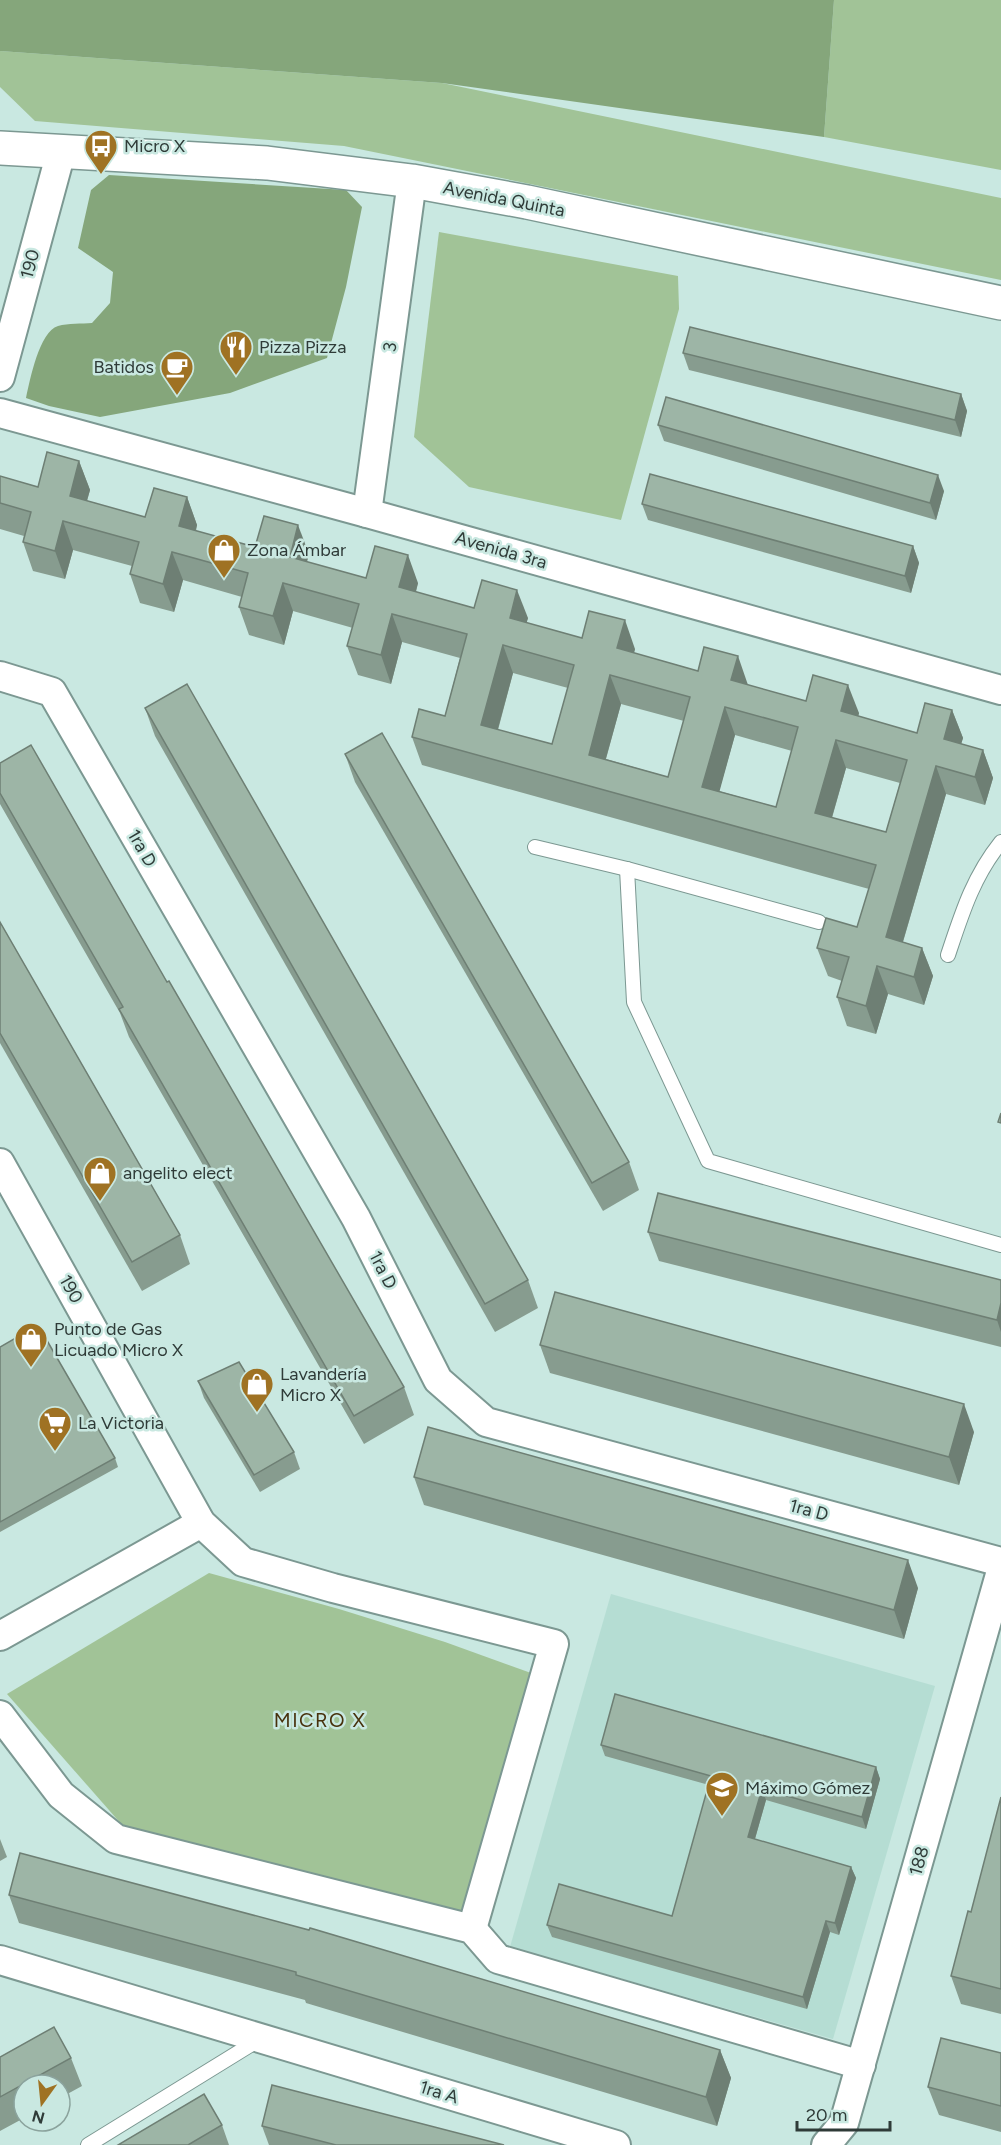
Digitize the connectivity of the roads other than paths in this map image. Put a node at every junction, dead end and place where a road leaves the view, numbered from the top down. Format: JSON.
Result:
{"nodes":[{"id":1,"x":0,"y":127,"type":"edge"},
{"id":2,"x":0,"y":147,"type":"edge"},
{"id":3,"x":51,"y":151,"type":"junction"},
{"id":4,"x":412,"y":181,"type":"junction"},
{"id":5,"x":1001,"y":303,"type":"edge"},
{"id":6,"x":0,"y":377,"type":"edge"},
{"id":7,"x":0,"y":413,"type":"edge"},
{"id":8,"x":367,"y":513,"type":"junction"},
{"id":9,"x":0,"y":676,"type":"edge"},
{"id":10,"x":1001,"y":690,"type":"edge"},
{"id":11,"x":1001,"y":843,"type":"edge"},
{"id":12,"x":535,"y":847,"type":"dead end"},
{"id":13,"x":627,"y":869,"type":"junction"},
{"id":14,"x":819,"y":922,"type":"dead end"},
{"id":15,"x":948,"y":955,"type":"dead end"},
{"id":16,"x":0,"y":1163,"type":"edge"},
{"id":17,"x":1001,"y":1245,"type":"edge"},
{"id":18,"x":201,"y":1523,"type":"junction"},
{"id":19,"x":1001,"y":1562,"type":"edge"},
{"id":20,"x":1001,"y":1571,"type":"edge"},
{"id":21,"x":0,"y":1636,"type":"edge"},
{"id":22,"x":0,"y":1714,"type":"edge"},
{"id":23,"x":472,"y":1929,"type":"junction"},
{"id":24,"x":0,"y":1960,"type":"edge"},
{"id":25,"x":261,"y":2038,"type":"junction"},
{"id":26,"x":861,"y":2065,"type":"junction"},
{"id":27,"x":88,"y":2145,"type":"edge"},
{"id":28,"x":616,"y":2145,"type":"edge"},
{"id":29,"x":826,"y":2145,"type":"edge"}],
"edges":[{"from":1,"to":3,"type":"main road"},
{"from":2,"to":3,"type":"main road","name":"Avenida Quinta"},
{"from":3,"to":4,"type":"main road","name":"Avenida Quinta"},
{"from":3,"to":6,"type":"street","name":"190"},
{"from":4,"to":5,"type":"main road","name":"Avenida Quinta"},
{"from":4,"to":8,"type":"street","name":"3"},
{"from":7,"to":8,"type":"street","name":"Avenida 3ra"},
{"from":8,"to":10,"type":"street","name":"Avenida 3ra"},
{"from":9,"to":19,"type":"street","name":"1ra D"},
{"from":11,"to":15,"type":"lane"},
{"from":12,"to":13,"type":"lane"},
{"from":13,"to":14,"type":"lane"},
{"from":13,"to":17,"type":"lane"},
{"from":16,"to":18,"type":"street","name":"190"},
{"from":18,"to":21,"type":"street"},
{"from":18,"to":23,"type":"street","name":"190"},
{"from":20,"to":26,"type":"street","name":"188"},
{"from":22,"to":23,"type":"street"},
{"from":23,"to":26,"type":"street"},
{"from":24,"to":25,"type":"street","name":"1ra A"},
{"from":25,"to":27,"type":"lane"},
{"from":25,"to":28,"type":"street","name":"1ra A"},
{"from":26,"to":29,"type":"street","name":"188"}]}
